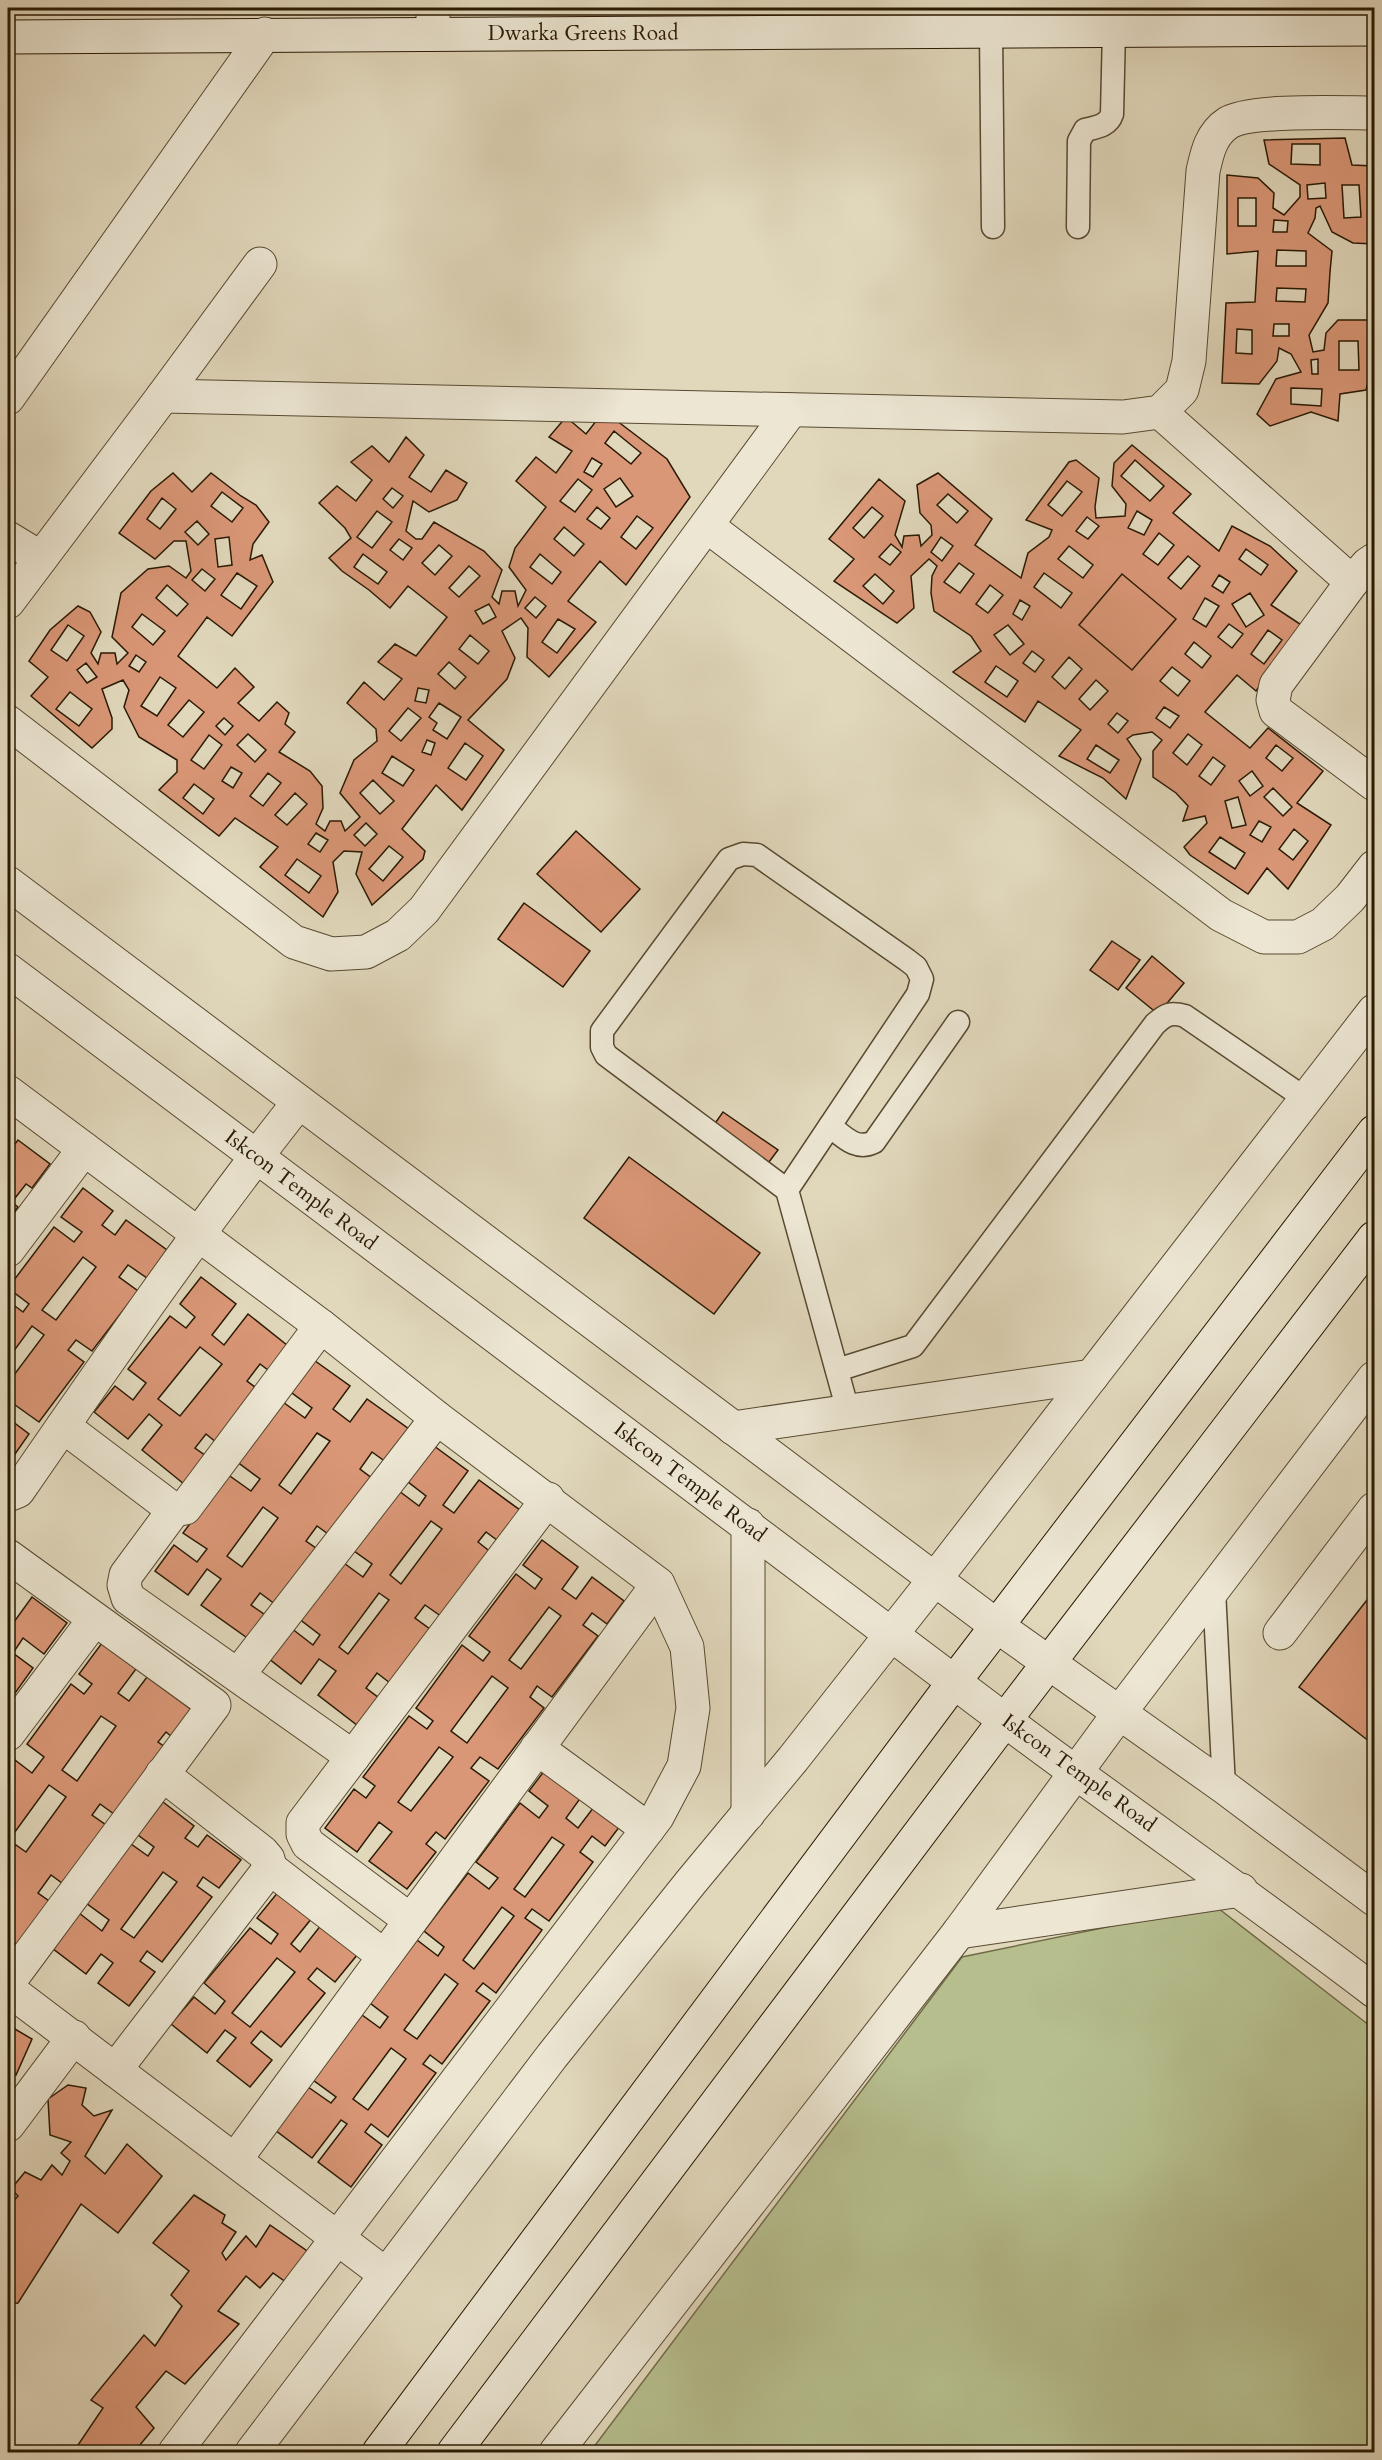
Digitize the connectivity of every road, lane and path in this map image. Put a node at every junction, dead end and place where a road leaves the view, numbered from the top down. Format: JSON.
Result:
{"nodes":[{"id":1,"x":433,"y":21,"type":"edge"},
{"id":2,"x":1105,"y":23,"type":"edge"},
{"id":3,"x":1374,"y":29,"type":"edge"},
{"id":4,"x":992,"y":31,"type":"junction"},
{"id":5,"x":265,"y":34,"type":"junction"},
{"id":6,"x":8,"y":37,"type":"edge"},
{"id":7,"x":1374,"y":112,"type":"edge"},
{"id":8,"x":993,"y":227,"type":"dead end"},
{"id":9,"x":1078,"y":227,"type":"dead end"},
{"id":10,"x":260,"y":264,"type":"dead end"},
{"id":11,"x":164,"y":396,"type":"junction"},
{"id":12,"x":8,"y":398,"type":"edge"},
{"id":13,"x":791,"y":410,"type":"junction"},
{"id":14,"x":1160,"y":412,"type":"junction"},
{"id":15,"x":707,"y":526,"type":"junction"},
{"id":16,"x":8,"y":538,"type":"edge"},
{"id":17,"x":41,"y":558,"type":"junction"},
{"id":18,"x":1363,"y":571,"type":"edge"},
{"id":19,"x":8,"y":602,"type":"edge"},
{"id":20,"x":8,"y":722,"type":"edge"},
{"id":21,"x":1374,"y":784,"type":"edge"},
{"id":22,"x":1374,"y":867,"type":"edge"},
{"id":23,"x":8,"y":883,"type":"edge"},
{"id":24,"x":8,"y":970,"type":"edge"},
{"id":25,"x":1374,"y":1011,"type":"edge"},
{"id":26,"x":958,"y":1022,"type":"dead end"},
{"id":27,"x":8,"y":1092,"type":"edge"},
{"id":28,"x":1306,"y":1099,"type":"junction"},
{"id":29,"x":299,"y":1102,"type":"junction"},
{"id":30,"x":830,"y":1125,"type":"junction"},
{"id":31,"x":1374,"y":1132,"type":"edge"},
{"id":32,"x":84,"y":1149,"type":"junction"},
{"id":33,"x":256,"y":1156,"type":"junction"},
{"id":34,"x":787,"y":1190,"type":"junction"},
{"id":35,"x":198,"y":1235,"type":"junction"},
{"id":36,"x":1374,"y":1238,"type":"edge"},
{"id":37,"x":8,"y":1250,"type":"edge"},
{"id":38,"x":321,"y":1326,"type":"junction"},
{"id":39,"x":837,"y":1371,"type":"junction"},
{"id":40,"x":1092,"y":1376,"type":"junction"},
{"id":41,"x":1374,"y":1378,"type":"edge"},
{"id":42,"x":848,"y":1411,"type":"junction"},
{"id":43,"x":437,"y":1418,"type":"junction"},
{"id":44,"x":63,"y":1426,"type":"junction"},
{"id":45,"x":733,"y":1428,"type":"junction"},
{"id":46,"x":8,"y":1495,"type":"edge"},
{"id":47,"x":548,"y":1499,"type":"junction"},
{"id":48,"x":1374,"y":1509,"type":"edge"},
{"id":49,"x":174,"y":1510,"type":"junction"},
{"id":50,"x":748,"y":1525,"type":"junction"},
{"id":51,"x":8,"y":1556,"type":"edge"},
{"id":52,"x":935,"y":1579,"type":"junction"},
{"id":53,"x":658,"y":1584,"type":"junction"},
{"id":54,"x":1214,"y":1590,"type":"junction"},
{"id":55,"x":94,"y":1620,"type":"junction"},
{"id":56,"x":997,"y":1626,"type":"junction"},
{"id":57,"x":891,"y":1633,"type":"junction"},
{"id":58,"x":1280,"y":1633,"type":"dead end"},
{"id":59,"x":1050,"y":1663,"type":"junction"},
{"id":60,"x":238,"y":1676,"type":"junction"},
{"id":61,"x":954,"y":1682,"type":"junction"},
{"id":62,"x":1120,"y":1712,"type":"junction"},
{"id":63,"x":1005,"y":1720,"type":"junction"},
{"id":64,"x":8,"y":1734,"type":"edge"},
{"id":65,"x":537,"y":1749,"type":"junction"},
{"id":66,"x":352,"y":1757,"type":"junction"},
{"id":67,"x":1076,"y":1772,"type":"junction"},
{"id":68,"x":162,"y":1774,"type":"junction"},
{"id":69,"x":1224,"y":1787,"type":"junction"},
{"id":70,"x":748,"y":1814,"type":"junction"},
{"id":71,"x":648,"y":1829,"type":"junction"},
{"id":72,"x":270,"y":1868,"type":"junction"},
{"id":73,"x":1241,"y":1890,"type":"junction"},
{"id":74,"x":1374,"y":1899,"type":"edge"},
{"id":75,"x":410,"y":1920,"type":"junction"},
{"id":76,"x":959,"y":1932,"type":"junction"},
{"id":77,"x":384,"y":1956,"type":"junction"},
{"id":78,"x":8,"y":1983,"type":"edge"},
{"id":79,"x":8,"y":1989,"type":"edge"},
{"id":80,"x":1374,"y":1991,"type":"edge"},
{"id":81,"x":74,"y":2037,"type":"junction"},
{"id":82,"x":115,"y":2070,"type":"junction"},
{"id":83,"x":8,"y":2125,"type":"edge"},
{"id":84,"x":234,"y":2160,"type":"junction"},
{"id":85,"x":337,"y":2238,"type":"junction"},
{"id":86,"x":385,"y":2274,"type":"junction"},
{"id":87,"x":175,"y":2452,"type":"edge"},
{"id":88,"x":252,"y":2452,"type":"edge"},
{"id":89,"x":379,"y":2452,"type":"edge"},
{"id":90,"x":453,"y":2452,"type":"edge"},
{"id":91,"x":556,"y":2452,"type":"edge"}],
"edges":[{"from":1,"to":4,"type":"street","name":"Dwarka Greens Road"},
{"from":1,"to":5,"type":"street","name":"Dwarka Greens Road"},
{"from":2,"to":3,"type":"street","name":"Dwarka Greens Road"},
{"from":2,"to":4,"type":"street","name":"Dwarka Greens Road"},
{"from":2,"to":9,"type":"lane"},
{"from":4,"to":8,"type":"lane"},
{"from":5,"to":6,"type":"street","name":"Dwarka Greens Road"},
{"from":5,"to":12,"type":"street"},
{"from":7,"to":14,"type":"street"},
{"from":10,"to":11,"type":"street"},
{"from":11,"to":13,"type":"street"},
{"from":11,"to":17,"type":"street"},
{"from":13,"to":14,"type":"street"},
{"from":13,"to":15,"type":"street"},
{"from":14,"to":18,"type":"street"},
{"from":15,"to":20,"type":"street"},
{"from":15,"to":22,"type":"street"},
{"from":16,"to":17,"type":"street"},
{"from":17,"to":19,"type":"street"},
{"from":18,"to":21,"type":"street"},
{"from":23,"to":29,"type":"street"},
{"from":24,"to":33,"type":"street","name":"Iskcon Temple Road"},
{"from":25,"to":28,"type":"street"},
{"from":26,"to":30,"type":"lane"},
{"from":27,"to":32,"type":"street"},
{"from":28,"to":39,"type":"lane"},
{"from":28,"to":40,"type":"street"},
{"from":29,"to":33,"type":"street"},
{"from":29,"to":45,"type":"street"},
{"from":30,"to":34,"type":"lane"},
{"from":30,"to":34,"type":"lane"},
{"from":31,"to":56,"type":"street"},
{"from":32,"to":35,"type":"street"},
{"from":32,"to":37,"type":"street"},
{"from":33,"to":35,"type":"street"},
{"from":33,"to":50,"type":"street","name":"Iskcon Temple Road"},
{"from":34,"to":39,"type":"lane"},
{"from":35,"to":38,"type":"street"},
{"from":35,"to":44,"type":"street"},
{"from":36,"to":59,"type":"street"},
{"from":38,"to":43,"type":"street"},
{"from":38,"to":49,"type":"street"},
{"from":39,"to":42,"type":"lane"},
{"from":40,"to":42,"type":"street"},
{"from":40,"to":52,"type":"street"},
{"from":41,"to":54,"type":"street"},
{"from":42,"to":45,"type":"street"},
{"from":43,"to":47,"type":"street"},
{"from":43,"to":60,"type":"street"},
{"from":44,"to":46,"type":"street"},
{"from":44,"to":49,"type":"street"},
{"from":45,"to":52,"type":"street"},
{"from":47,"to":53,"type":"street"},
{"from":47,"to":66,"type":"street"},
{"from":48,"to":58,"type":"street"},
{"from":49,"to":60,"type":"street"},
{"from":50,"to":57,"type":"street","name":"Iskcon Temple Road"},
{"from":50,"to":70,"type":"street"},
{"from":51,"to":55,"type":"street"},
{"from":52,"to":56,"type":"street"},
{"from":52,"to":57,"type":"street"},
{"from":53,"to":65,"type":"street"},
{"from":53,"to":71,"type":"street"},
{"from":54,"to":62,"type":"street"},
{"from":54,"to":69,"type":"lane"},
{"from":55,"to":64,"type":"street"},
{"from":55,"to":68,"type":"street"},
{"from":56,"to":59,"type":"street"},
{"from":56,"to":61,"type":"street"},
{"from":57,"to":61,"type":"street","name":"Iskcon Temple Road"},
{"from":57,"to":70,"type":"street"},
{"from":59,"to":62,"type":"street"},
{"from":59,"to":63,"type":"street"},
{"from":60,"to":66,"type":"street"},
{"from":61,"to":63,"type":"street","name":"Iskcon Temple Road"},
{"from":61,"to":89,"type":"street"},
{"from":62,"to":67,"type":"street"},
{"from":62,"to":69,"type":"street"},
{"from":63,"to":67,"type":"street","name":"Iskcon Temple Road"},
{"from":63,"to":90,"type":"street"},
{"from":65,"to":71,"type":"street"},
{"from":65,"to":75,"type":"street"},
{"from":66,"to":75,"type":"street"},
{"from":67,"to":73,"type":"street","name":"Iskcon Temple Road"},
{"from":67,"to":76,"type":"street"},
{"from":68,"to":72,"type":"street"},
{"from":68,"to":78,"type":"street"},
{"from":69,"to":74,"type":"street"},
{"from":70,"to":86,"type":"street"},
{"from":71,"to":85,"type":"street"},
{"from":72,"to":77,"type":"street"},
{"from":72,"to":82,"type":"street"},
{"from":73,"to":76,"type":"street"},
{"from":73,"to":80,"type":"street","name":"Iskcon Temple Road"},
{"from":75,"to":77,"type":"street"},
{"from":76,"to":91,"type":"street"},
{"from":77,"to":84,"type":"street"},
{"from":79,"to":81,"type":"street"},
{"from":81,"to":82,"type":"street"},
{"from":81,"to":83,"type":"street"},
{"from":82,"to":84,"type":"street"},
{"from":84,"to":85,"type":"street"},
{"from":85,"to":86,"type":"street"},
{"from":85,"to":87,"type":"street"},
{"from":86,"to":88,"type":"street"}]}
